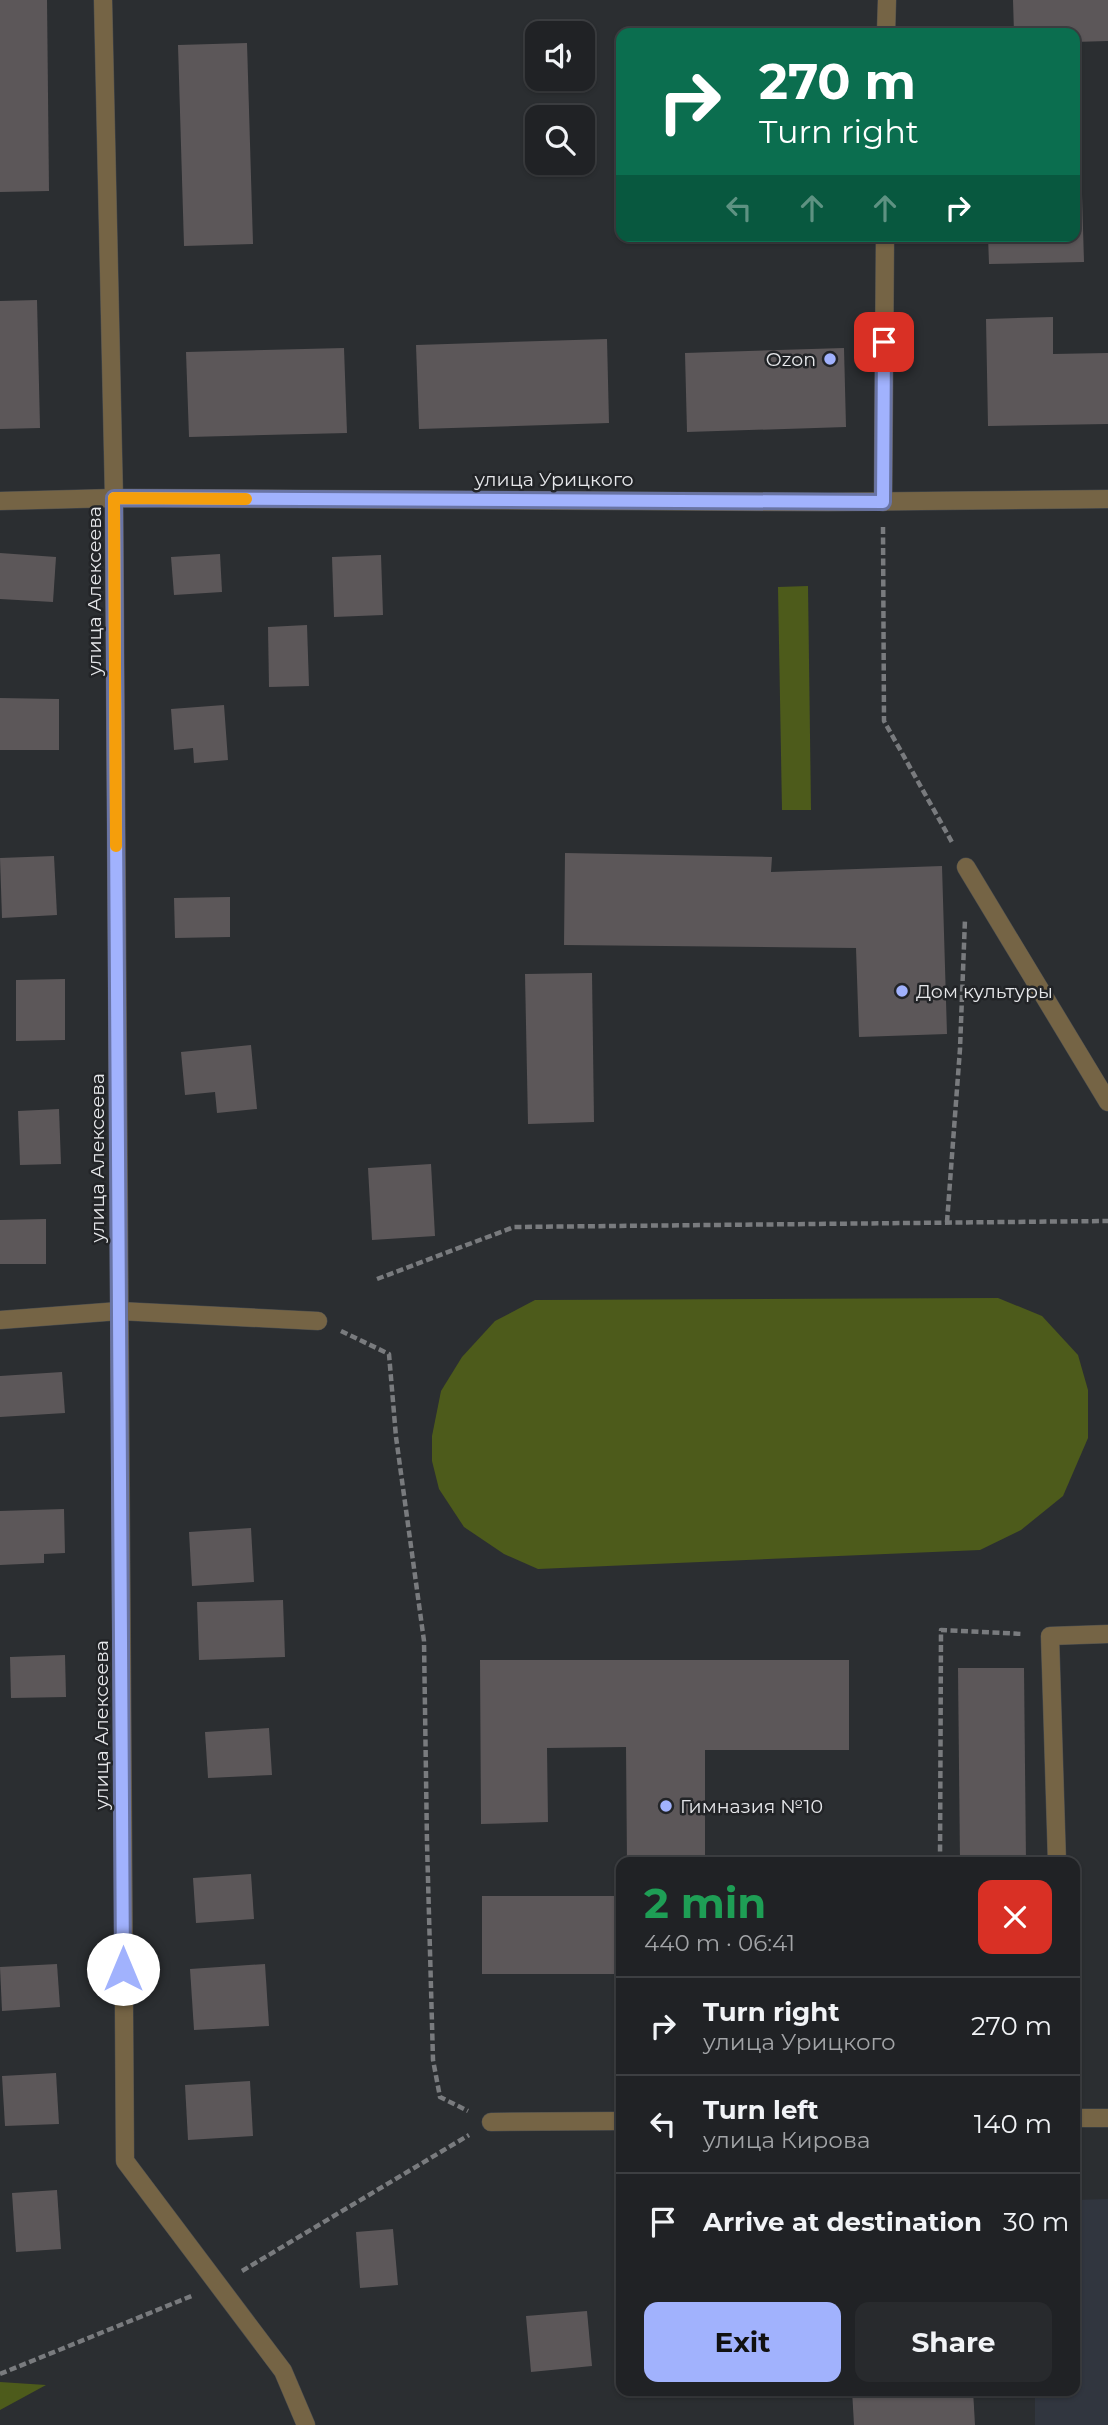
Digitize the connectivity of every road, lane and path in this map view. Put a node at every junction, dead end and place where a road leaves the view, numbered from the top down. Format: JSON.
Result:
{"nodes":[{"id":1,"x":103,"y":0,"type":"edge"},
{"id":2,"x":887,"y":0,"type":"edge"},
{"id":3,"x":886,"y":28,"type":"edge"},
{"id":4,"x":885,"y":242,"type":"edge"},
{"id":5,"x":114,"y":498,"type":"junction"},
{"id":6,"x":1108,"y":499,"type":"edge"},
{"id":7,"x":0,"y":501,"type":"edge"},
{"id":8,"x":883,"y":502,"type":"junction"},
{"id":9,"x":966,"y":867,"type":"junction"},
{"id":10,"x":1108,"y":1101,"type":"edge"},
{"id":11,"x":1108,"y":1221,"type":"edge"},
{"id":12,"x":947,"y":1222,"type":"junction"},
{"id":13,"x":377,"y":1279,"type":"dead end"},
{"id":14,"x":119,"y":1311,"type":"junction"},
{"id":15,"x":0,"y":1320,"type":"edge"},
{"id":16,"x":318,"y":1321,"type":"joint"},
{"id":17,"x":1108,"y":1634,"type":"edge"},
{"id":18,"x":1050,"y":1636,"type":"junction"},
{"id":19,"x":940,"y":1857,"type":"edge"},
{"id":20,"x":1057,"y":1857,"type":"edge"},
{"id":21,"x":1080,"y":2118,"type":"edge"},
{"id":22,"x":1108,"y":2118,"type":"edge"},
{"id":23,"x":616,"y":2121,"type":"edge"},
{"id":24,"x":491,"y":2122,"type":"junction"},
{"id":25,"x":217,"y":2286,"type":"junction"},
{"id":26,"x":0,"y":2374,"type":"edge"},
{"id":27,"x":306,"y":2425,"type":"edge"}],
"edges":[{"from":1,"to":5,"type":"street","name":"улица Алексеева"},
{"from":2,"to":3,"type":"street"},
{"from":4,"to":8,"type":"street"},
{"from":5,"to":7,"type":"street","name":"улица Урицкого"},
{"from":5,"to":8,"type":"street","name":"улица Урицкого"},
{"from":5,"to":14,"type":"street","name":"улица Алексеева"},
{"from":6,"to":8,"type":"street","name":"улица Урицкого"},
{"from":8,"to":9,"type":"path"},
{"from":9,"to":10,"type":"street"},
{"from":9,"to":12,"type":"path"},
{"from":11,"to":12,"type":"path"},
{"from":12,"to":13,"type":"path"},
{"from":14,"to":15,"type":"street"},
{"from":14,"to":16,"type":"street"},
{"from":14,"to":25,"type":"street","name":"улица Алексеева"},
{"from":16,"to":24,"type":"path"},
{"from":17,"to":18,"type":"street"},
{"from":18,"to":19,"type":"path"},
{"from":18,"to":20,"type":"street"},
{"from":21,"to":22,"type":"street"},
{"from":23,"to":24,"type":"street"},
{"from":24,"to":25,"type":"path"},
{"from":25,"to":26,"type":"path"},
{"from":25,"to":27,"type":"street","name":"улица Алексеева"}]}
